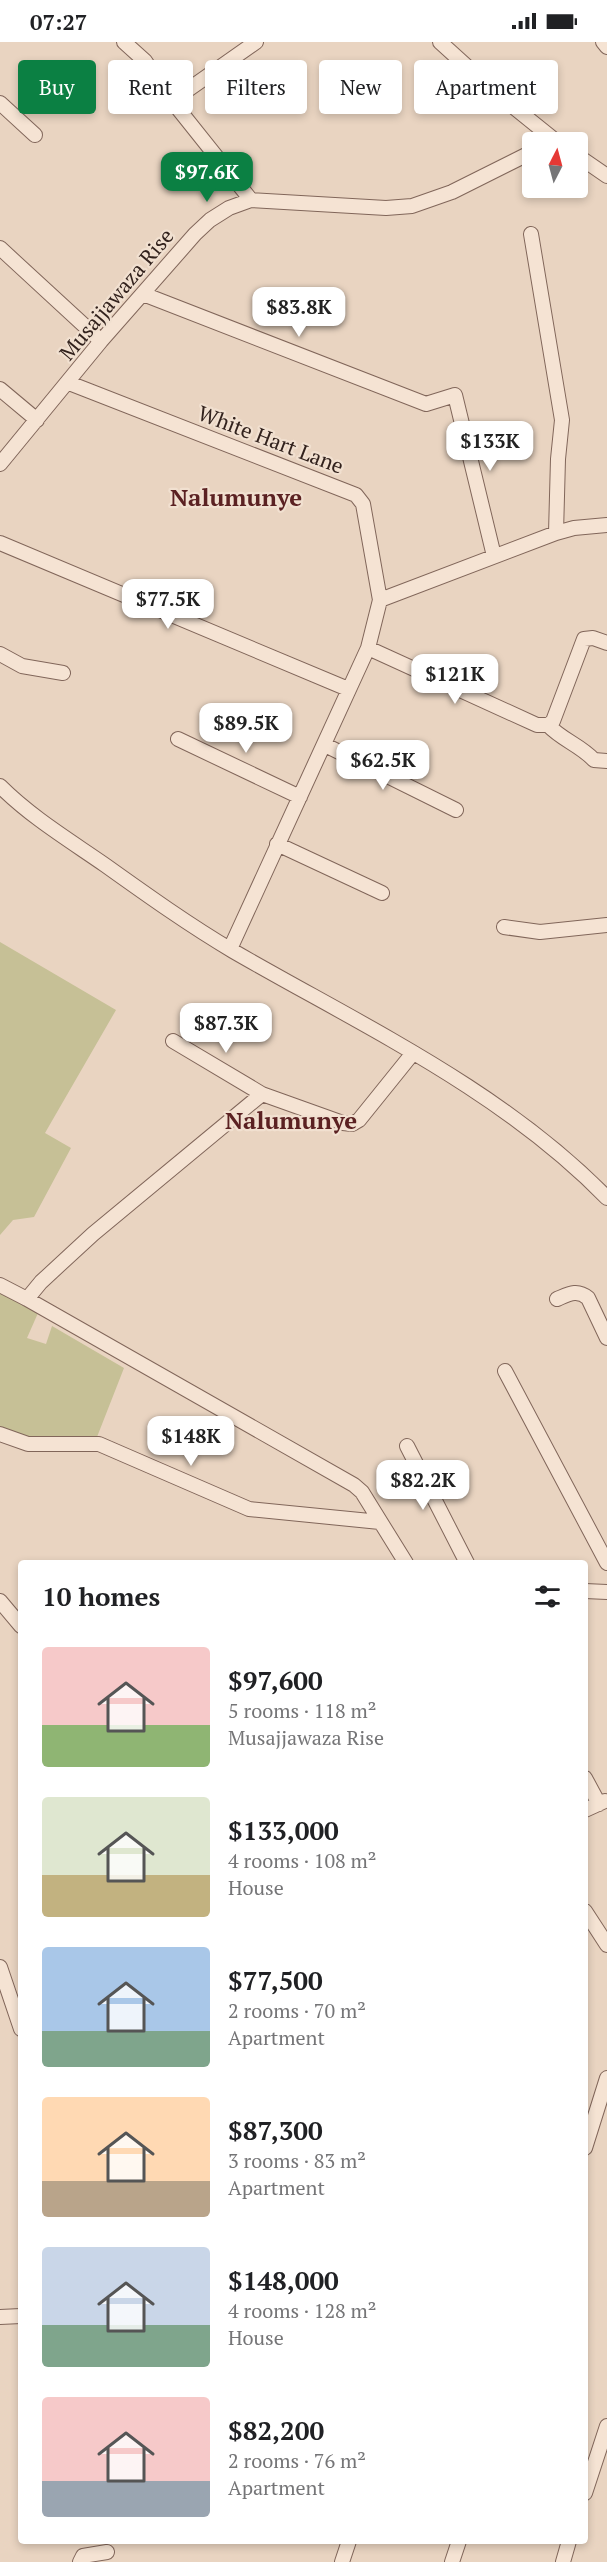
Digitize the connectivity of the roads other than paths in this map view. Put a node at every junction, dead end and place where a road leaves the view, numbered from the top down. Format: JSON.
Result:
{"nodes":[{"id":1,"x":124,"y":42,"type":"edge"},
{"id":2,"x":256,"y":42,"type":"edge"},
{"id":3,"x":440,"y":42,"type":"edge"},
{"id":4,"x":603,"y":42,"type":"edge"},
{"id":5,"x":607,"y":47,"type":"edge"},
{"id":6,"x":144,"y":60,"type":"edge"},
{"id":7,"x":193,"y":86,"type":"edge"},
{"id":8,"x":0,"y":103,"type":"edge"},
{"id":9,"x":183,"y":114,"type":"edge"},
{"id":10,"x":542,"y":132,"type":"edge"},
{"id":11,"x":35,"y":135,"type":"dead end"},
{"id":12,"x":522,"y":157,"type":"edge"},
{"id":13,"x":588,"y":163,"type":"edge"},
{"id":14,"x":607,"y":176,"type":"edge"},
{"id":15,"x":250,"y":200,"type":"junction"},
{"id":16,"x":531,"y":234,"type":"dead end"},
{"id":17,"x":0,"y":248,"type":"edge"},
{"id":18,"x":143,"y":294,"type":"junction"},
{"id":19,"x":101,"y":341,"type":"junction"},
{"id":20,"x":69,"y":383,"type":"junction"},
{"id":21,"x":0,"y":389,"type":"edge"},
{"id":22,"x":37,"y":420,"type":"junction"},
{"id":23,"x":0,"y":464,"type":"edge"},
{"id":24,"x":607,"y":525,"type":"edge"},
{"id":25,"x":556,"y":533,"type":"junction"},
{"id":26,"x":0,"y":543,"type":"edge"},
{"id":27,"x":494,"y":556,"type":"junction"},
{"id":28,"x":380,"y":600,"type":"junction"},
{"id":29,"x":607,"y":644,"type":"edge"},
{"id":30,"x":368,"y":648,"type":"junction"},
{"id":31,"x":0,"y":654,"type":"edge"},
{"id":32,"x":63,"y":673,"type":"dead end"},
{"id":33,"x":348,"y":689,"type":"junction"},
{"id":34,"x":548,"y":725,"type":"junction"},
{"id":35,"x":178,"y":739,"type":"dead end"},
{"id":36,"x":325,"y":745,"type":"junction"},
{"id":37,"x":607,"y":761,"type":"edge"},
{"id":38,"x":0,"y":786,"type":"edge"},
{"id":39,"x":300,"y":797,"type":"junction"},
{"id":40,"x":456,"y":810,"type":"dead end"},
{"id":41,"x":277,"y":844,"type":"junction"},
{"id":42,"x":382,"y":893,"type":"dead end"},
{"id":43,"x":504,"y":927,"type":"dead end"},
{"id":44,"x":605,"y":930,"type":"edge"},
{"id":45,"x":230,"y":949,"type":"junction"},
{"id":46,"x":173,"y":1041,"type":"dead end"},
{"id":47,"x":413,"y":1053,"type":"junction"},
{"id":48,"x":262,"y":1094,"type":"junction"},
{"id":49,"x":607,"y":1198,"type":"edge"},
{"id":50,"x":0,"y":1285,"type":"edge"},
{"id":51,"x":27,"y":1299,"type":"junction"},
{"id":52,"x":557,"y":1299,"type":"dead end"},
{"id":53,"x":607,"y":1338,"type":"edge"},
{"id":54,"x":505,"y":1371,"type":"dead end"},
{"id":55,"x":0,"y":1434,"type":"edge"},
{"id":56,"x":407,"y":1446,"type":"dead end"},
{"id":57,"x":380,"y":1522,"type":"junction"},
{"id":58,"x":404,"y":1560,"type":"edge"},
{"id":59,"x":465,"y":1560,"type":"edge"},
{"id":60,"x":607,"y":1563,"type":"edge"},
{"id":61,"x":588,"y":1591,"type":"edge"},
{"id":62,"x":607,"y":1592,"type":"edge"},
{"id":63,"x":0,"y":1601,"type":"edge"},
{"id":64,"x":18,"y":1622,"type":"edge"},
{"id":65,"x":588,"y":1782,"type":"edge"},
{"id":66,"x":603,"y":1802,"type":"edge"},
{"id":67,"x":588,"y":1809,"type":"edge"},
{"id":68,"x":588,"y":1916,"type":"edge"},
{"id":69,"x":607,"y":1945,"type":"edge"},
{"id":70,"x":0,"y":1967,"type":"edge"},
{"id":71,"x":18,"y":2021,"type":"edge"},
{"id":72,"x":607,"y":2078,"type":"edge"},
{"id":73,"x":591,"y":2108,"type":"edge"},
{"id":74,"x":588,"y":2128,"type":"edge"},
{"id":75,"x":18,"y":2316,"type":"edge"},
{"id":76,"x":0,"y":2317,"type":"edge"},
{"id":77,"x":607,"y":2426,"type":"edge"},
{"id":78,"x":588,"y":2484,"type":"edge"},
{"id":79,"x":348,"y":2544,"type":"edge"},
{"id":80,"x":458,"y":2544,"type":"edge"},
{"id":81,"x":568,"y":2544,"type":"edge"},
{"id":82,"x":107,"y":2552,"type":"dead end"},
{"id":83,"x":80,"y":2562,"type":"edge"},
{"id":84,"x":342,"y":2562,"type":"edge"},
{"id":85,"x":453,"y":2562,"type":"edge"},
{"id":86,"x":563,"y":2562,"type":"edge"}],
"edges":[{"from":1,"to":6,"type":"street"},
{"from":2,"to":7,"type":"street"},
{"from":3,"to":10,"type":"street"},
{"from":4,"to":5,"type":"street"},
{"from":8,"to":11,"type":"street"},
{"from":9,"to":15,"type":"street"},
{"from":12,"to":15,"type":"street","name":"Musajjawaza Rise"},
{"from":13,"to":14,"type":"street"},
{"from":15,"to":18,"type":"street","name":"Musajjawaza Rise"},
{"from":16,"to":25,"type":"street"},
{"from":17,"to":19,"type":"street"},
{"from":18,"to":19,"type":"street","name":"Musajjawaza Rise"},
{"from":18,"to":27,"type":"street"},
{"from":19,"to":20,"type":"street","name":"Musajjawaza Rise"},
{"from":20,"to":22,"type":"street","name":"Musajjawaza Rise"},
{"from":20,"to":28,"type":"street","name":"White Hart Lane"},
{"from":21,"to":22,"type":"street"},
{"from":22,"to":23,"type":"street","name":"Musajjawaza Rise"},
{"from":24,"to":25,"type":"street"},
{"from":25,"to":27,"type":"street"},
{"from":26,"to":33,"type":"street"},
{"from":27,"to":28,"type":"street"},
{"from":28,"to":30,"type":"street"},
{"from":29,"to":34,"type":"street"},
{"from":30,"to":33,"type":"street"},
{"from":30,"to":34,"type":"street"},
{"from":31,"to":32,"type":"street"},
{"from":33,"to":36,"type":"street"},
{"from":34,"to":37,"type":"street"},
{"from":35,"to":39,"type":"street"},
{"from":36,"to":39,"type":"street"},
{"from":36,"to":40,"type":"street"},
{"from":38,"to":45,"type":"street"},
{"from":39,"to":41,"type":"street"},
{"from":41,"to":42,"type":"street"},
{"from":41,"to":45,"type":"street"},
{"from":43,"to":44,"type":"street"},
{"from":45,"to":47,"type":"street"},
{"from":46,"to":48,"type":"street"},
{"from":47,"to":48,"type":"street"},
{"from":47,"to":49,"type":"street"},
{"from":48,"to":51,"type":"street"},
{"from":50,"to":51,"type":"street"},
{"from":51,"to":57,"type":"street"},
{"from":52,"to":53,"type":"street"},
{"from":54,"to":60,"type":"street"},
{"from":55,"to":57,"type":"street"},
{"from":56,"to":59,"type":"street"},
{"from":57,"to":58,"type":"street"},
{"from":61,"to":62,"type":"street"},
{"from":63,"to":64,"type":"street"},
{"from":65,"to":66,"type":"street"},
{"from":66,"to":67,"type":"street"},
{"from":68,"to":69,"type":"street"},
{"from":70,"to":71,"type":"street"},
{"from":72,"to":73,"type":"street"},
{"from":73,"to":74,"type":"street"},
{"from":75,"to":76,"type":"street"},
{"from":77,"to":78,"type":"street"},
{"from":79,"to":84,"type":"street"},
{"from":80,"to":85,"type":"street"},
{"from":81,"to":86,"type":"street"},
{"from":82,"to":83,"type":"street"}]}
